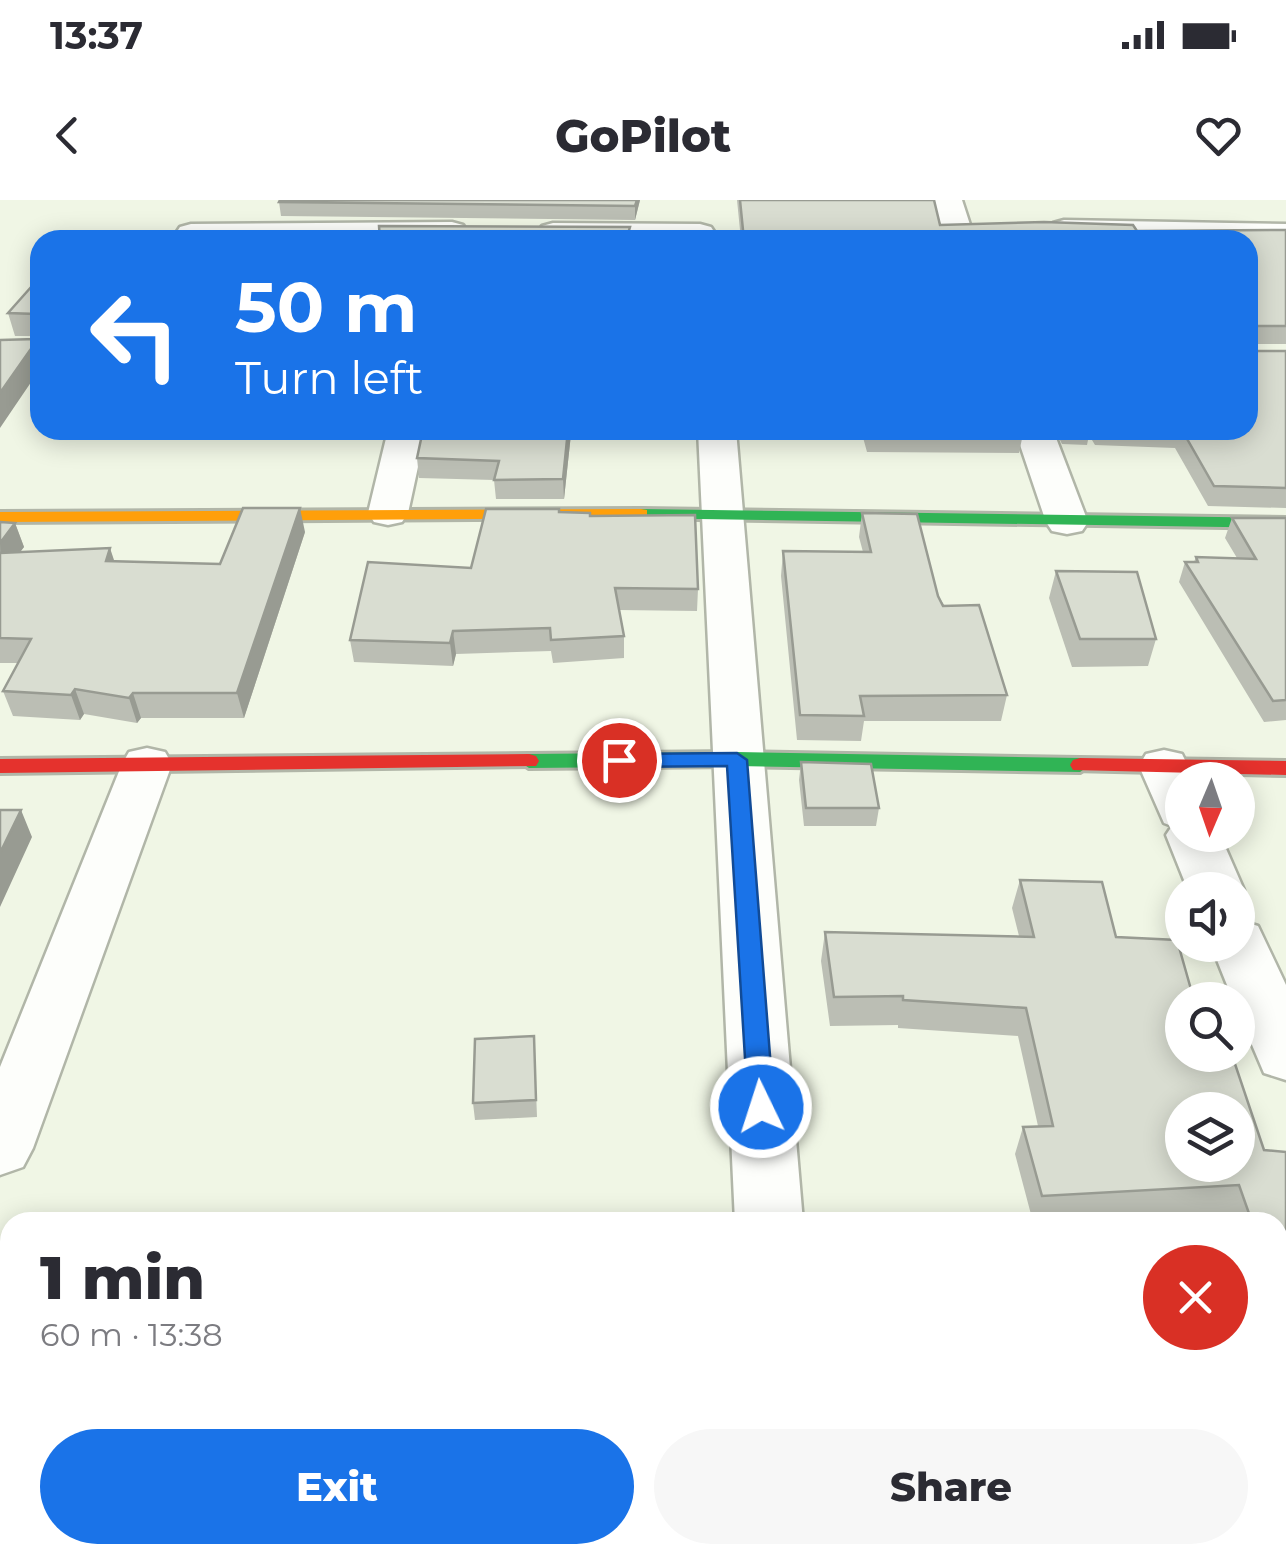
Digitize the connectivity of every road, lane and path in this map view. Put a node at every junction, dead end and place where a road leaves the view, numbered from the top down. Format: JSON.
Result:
{"nodes":[{"id":1,"x":208,"y":200,"type":"edge"},
{"id":2,"x":461,"y":200,"type":"edge"},
{"id":3,"x":698,"y":200,"type":"edge"},
{"id":4,"x":955,"y":222,"type":"edge"},
{"id":5,"x":996,"y":228,"type":"edge"},
{"id":6,"x":1034,"y":229,"type":"edge"},
{"id":7,"x":192,"y":230,"type":"edge"},
{"id":8,"x":460,"y":230,"type":"edge"},
{"id":9,"x":700,"y":230,"type":"edge"},
{"id":10,"x":1097,"y":230,"type":"edge"},
{"id":11,"x":1258,"y":233,"type":"edge"},
{"id":12,"x":1286,"y":233,"type":"edge"},
{"id":13,"x":405,"y":440,"type":"edge"},
{"id":14,"x":718,"y":440,"type":"edge"},
{"id":15,"x":1038,"y":440,"type":"edge"},
{"id":16,"x":388,"y":513,"type":"junction"},
{"id":17,"x":723,"y":514,"type":"junction"},
{"id":18,"x":0,"y":517,"type":"edge"},
{"id":19,"x":1068,"y":522,"type":"junction"},
{"id":20,"x":1286,"y":522,"type":"edge"},
{"id":21,"x":737,"y":760,"type":"junction"},
{"id":22,"x":147,"y":764,"type":"junction"},
{"id":23,"x":0,"y":766,"type":"edge"},
{"id":24,"x":1286,"y":768,"type":"edge"},
{"id":25,"x":1255,"y":773,"type":"edge"},
{"id":26,"x":1165,"y":787,"type":"edge"},
{"id":27,"x":1247,"y":962,"type":"edge"},
{"id":28,"x":1286,"y":1056,"type":"edge"},
{"id":29,"x":0,"y":1148,"type":"edge"},
{"id":30,"x":768,"y":1212,"type":"edge"}],
"edges":[{"from":1,"to":7,"type":"street"},
{"from":2,"to":8,"type":"street"},
{"from":3,"to":9,"type":"street"},
{"from":4,"to":5,"type":"street"},
{"from":6,"to":10,"type":"street"},
{"from":11,"to":12,"type":"street"},
{"from":13,"to":16,"type":"street"},
{"from":14,"to":17,"type":"street"},
{"from":15,"to":19,"type":"street"},
{"from":16,"to":17,"type":"street"},
{"from":16,"to":18,"type":"street"},
{"from":17,"to":19,"type":"street"},
{"from":17,"to":21,"type":"street"},
{"from":19,"to":20,"type":"street"},
{"from":21,"to":22,"type":"street"},
{"from":21,"to":26,"type":"street"},
{"from":21,"to":30,"type":"street"},
{"from":22,"to":23,"type":"street"},
{"from":22,"to":29,"type":"street"},
{"from":24,"to":25,"type":"street"},
{"from":27,"to":28,"type":"street"}]}
